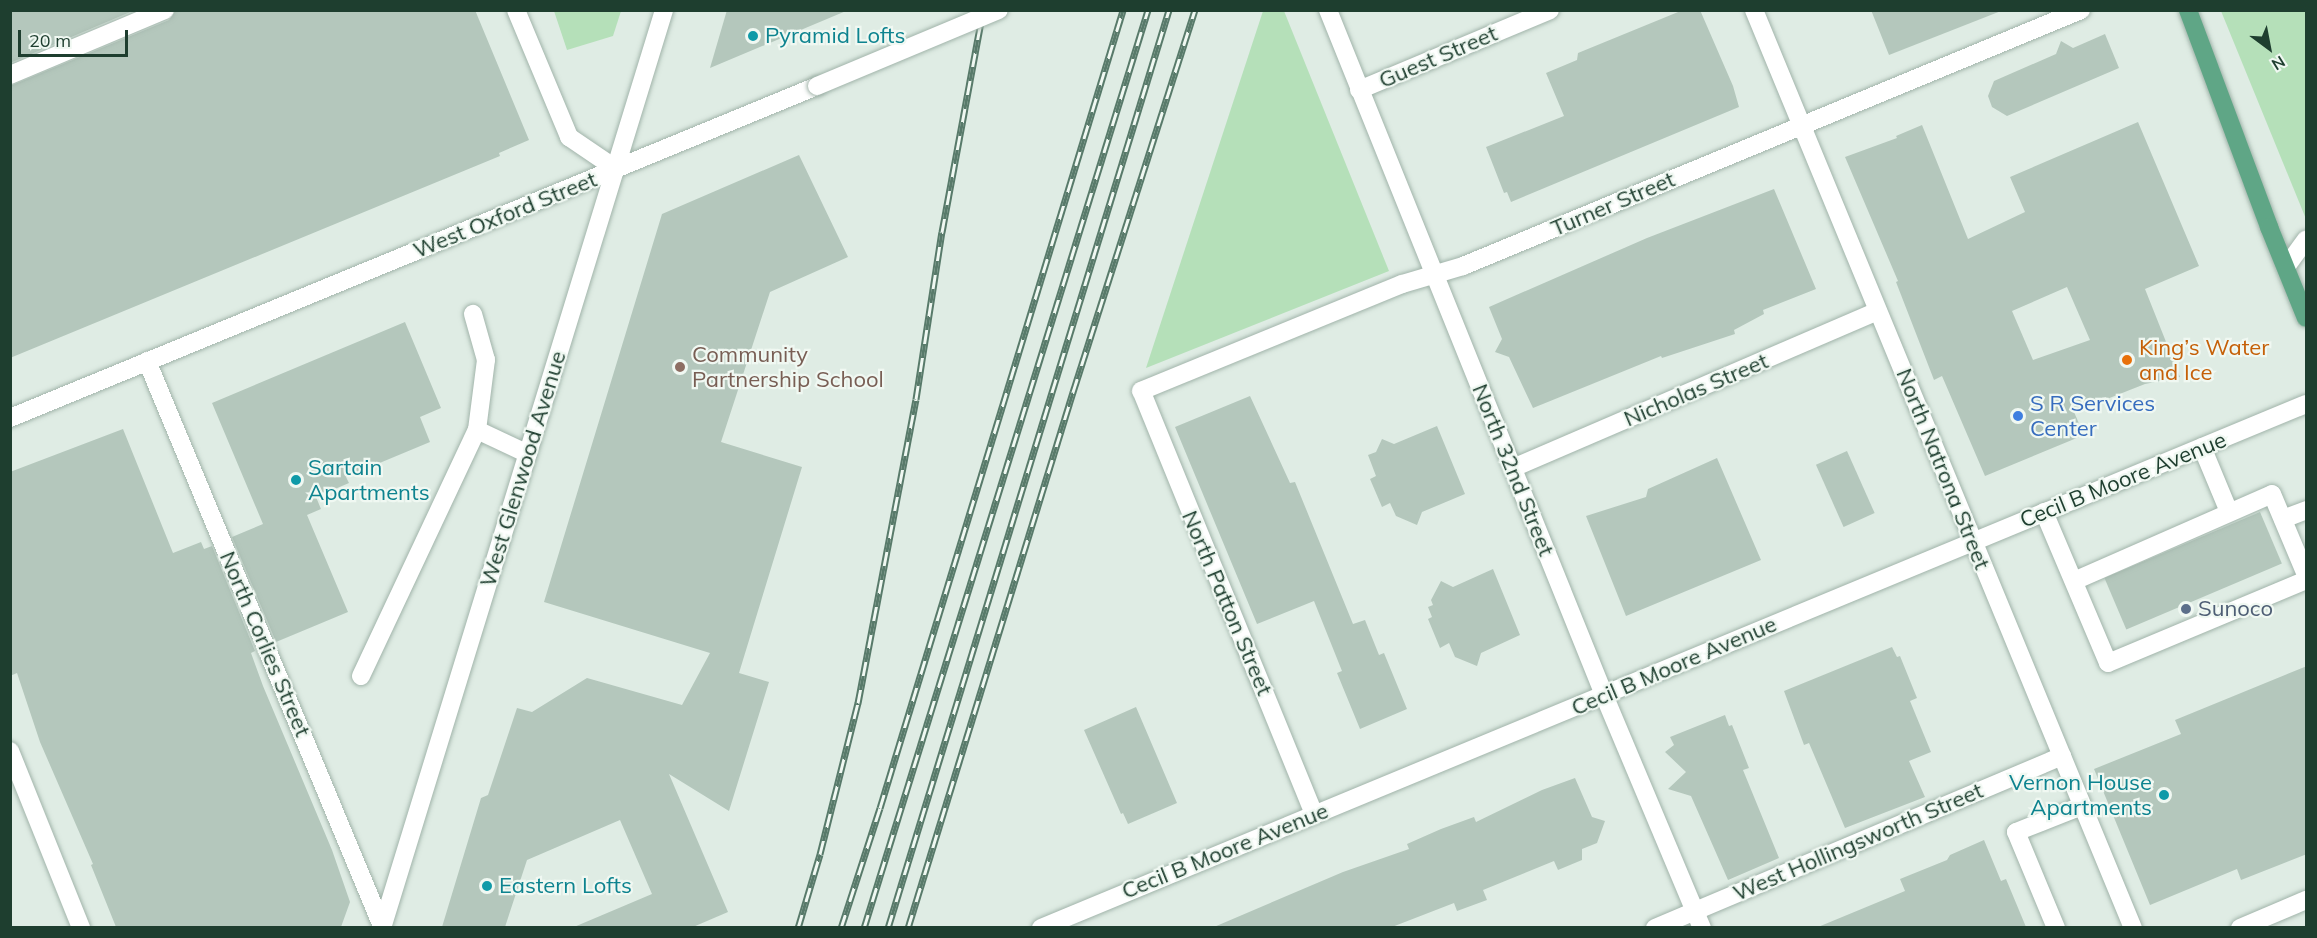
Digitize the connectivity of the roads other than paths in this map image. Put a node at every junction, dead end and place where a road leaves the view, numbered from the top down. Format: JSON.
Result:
{"nodes":[{"id":1,"x":165,"y":10,"type":"edge"},
{"id":2,"x":516,"y":10,"type":"edge"},
{"id":3,"x":664,"y":10,"type":"edge"},
{"id":4,"x":999,"y":10,"type":"edge"},
{"id":5,"x":1328,"y":10,"type":"edge"},
{"id":6,"x":1550,"y":10,"type":"edge"},
{"id":7,"x":1754,"y":10,"type":"edge"},
{"id":8,"x":2081,"y":10,"type":"edge"},
{"id":9,"x":2187,"y":10,"type":"edge"},
{"id":10,"x":10,"y":75,"type":"edge"},
{"id":11,"x":1359,"y":90,"type":"junction"},
{"id":12,"x":1802,"y":126,"type":"junction"},
{"id":13,"x":616,"y":169,"type":"junction"},
{"id":14,"x":2307,"y":239,"type":"edge"},
{"id":15,"x":2286,"y":267,"type":"junction"},
{"id":16,"x":1434,"y":274,"type":"junction"},
{"id":17,"x":1878,"y":311,"type":"junction"},
{"id":18,"x":473,"y":314,"type":"dead end"},
{"id":19,"x":2307,"y":318,"type":"edge"},
{"id":20,"x":147,"y":361,"type":"junction"},
{"id":21,"x":1141,"y":391,"type":"joint"},
{"id":22,"x":2307,"y":404,"type":"edge"},
{"id":23,"x":10,"y":418,"type":"edge"},
{"id":24,"x":477,"y":430,"type":"junction"},
{"id":25,"x":2202,"y":447,"type":"junction"},
{"id":26,"x":528,"y":454,"type":"junction"},
{"id":27,"x":1513,"y":468,"type":"junction"},
{"id":28,"x":2307,"y":510,"type":"edge"},
{"id":29,"x":2044,"y":512,"type":"junction"},
{"id":30,"x":2229,"y":512,"type":"junction"},
{"id":31,"x":2283,"y":519,"type":"junction"},
{"id":32,"x":1973,"y":542,"type":"junction"},
{"id":33,"x":2307,"y":575,"type":"edge"},
{"id":34,"x":2307,"y":580,"type":"edge"},
{"id":35,"x":2074,"y":581,"type":"junction"},
{"id":36,"x":361,"y":676,"type":"dead end"},
{"id":37,"x":1604,"y":695,"type":"junction"},
{"id":38,"x":11,"y":754,"type":"edge"},
{"id":39,"x":2062,"y":756,"type":"junction"},
{"id":40,"x":2082,"y":806,"type":"junction"},
{"id":41,"x":1314,"y":814,"type":"junction"},
{"id":42,"x":2307,"y":900,"type":"edge"},
{"id":43,"x":1699,"y":919,"type":"edge"},
{"id":44,"x":81,"y":927,"type":"edge"},
{"id":45,"x":382,"y":927,"type":"edge"},
{"id":46,"x":1041,"y":927,"type":"edge"},
{"id":47,"x":1654,"y":927,"type":"edge"},
{"id":48,"x":2056,"y":927,"type":"edge"},
{"id":49,"x":2133,"y":927,"type":"edge"},
{"id":50,"x":2240,"y":927,"type":"edge"}],
"edges":[{"from":1,"to":10,"type":"street"},
{"from":2,"to":13,"type":"street"},
{"from":3,"to":13,"type":"street","name":"West Glenwood Avenue"},
{"from":4,"to":13,"type":"street","name":"West Oxford Street","bridge":true},
{"from":5,"to":11,"type":"street","name":"North 32nd Street"},
{"from":6,"to":11,"type":"street","name":"Guest Street"},
{"from":7,"to":12,"type":"street","name":"North Natrona Street"},
{"from":8,"to":12,"type":"street","name":"Turner Street"},
{"from":9,"to":15,"type":"main road"},
{"from":11,"to":16,"type":"street","name":"North 32nd Street"},
{"from":12,"to":16,"type":"street","name":"Turner Street"},
{"from":12,"to":17,"type":"street","name":"North Natrona Street"},
{"from":13,"to":20,"type":"street","name":"West Oxford Street"},
{"from":13,"to":26,"type":"street","name":"West Glenwood Avenue"},
{"from":14,"to":15,"type":"street"},
{"from":15,"to":19,"type":"main road"},
{"from":16,"to":21,"type":"street","name":"Turner Street"},
{"from":16,"to":27,"type":"street","name":"North 32nd Street"},
{"from":17,"to":27,"type":"street","name":"Nicholas Street"},
{"from":17,"to":32,"type":"street","name":"North Natrona Street"},
{"from":18,"to":24,"type":"street"},
{"from":20,"to":23,"type":"street","name":"West Oxford Street"},
{"from":20,"to":45,"type":"street","name":"North Corlies Street"},
{"from":21,"to":41,"type":"street","name":"North Patton Street"},
{"from":22,"to":25,"type":"street","name":"Cecil B Moore Avenue"},
{"from":24,"to":26,"type":"street"},
{"from":24,"to":36,"type":"street"},
{"from":25,"to":29,"type":"street","name":"Cecil B Moore Avenue"},
{"from":25,"to":30,"type":"street"},
{"from":26,"to":45,"type":"street","name":"West Glenwood Avenue"},
{"from":27,"to":37,"type":"street","name":"North 32nd Street"},
{"from":28,"to":31,"type":"street"},
{"from":29,"to":32,"type":"street","name":"Cecil B Moore Avenue"},
{"from":29,"to":35,"type":"street"},
{"from":30,"to":31,"type":"street"},
{"from":30,"to":35,"type":"street"},
{"from":31,"to":33,"type":"street"},
{"from":32,"to":37,"type":"street","name":"Cecil B Moore Avenue"},
{"from":32,"to":39,"type":"street","name":"North Natrona Street"},
{"from":34,"to":35,"type":"street"},
{"from":37,"to":41,"type":"street","name":"Cecil B Moore Avenue"},
{"from":37,"to":43,"type":"street","name":"North 32nd Street"},
{"from":38,"to":44,"type":"street"},
{"from":39,"to":40,"type":"street","name":"North Natrona Street"},
{"from":39,"to":43,"type":"street","name":"West Hollingsworth Street"},
{"from":40,"to":48,"type":"street"},
{"from":40,"to":49,"type":"street","name":"North Natrona Street"},
{"from":41,"to":46,"type":"street","name":"Cecil B Moore Avenue"},
{"from":42,"to":50,"type":"street"},
{"from":43,"to":47,"type":"street","name":"West Hollingsworth Street"}]}
